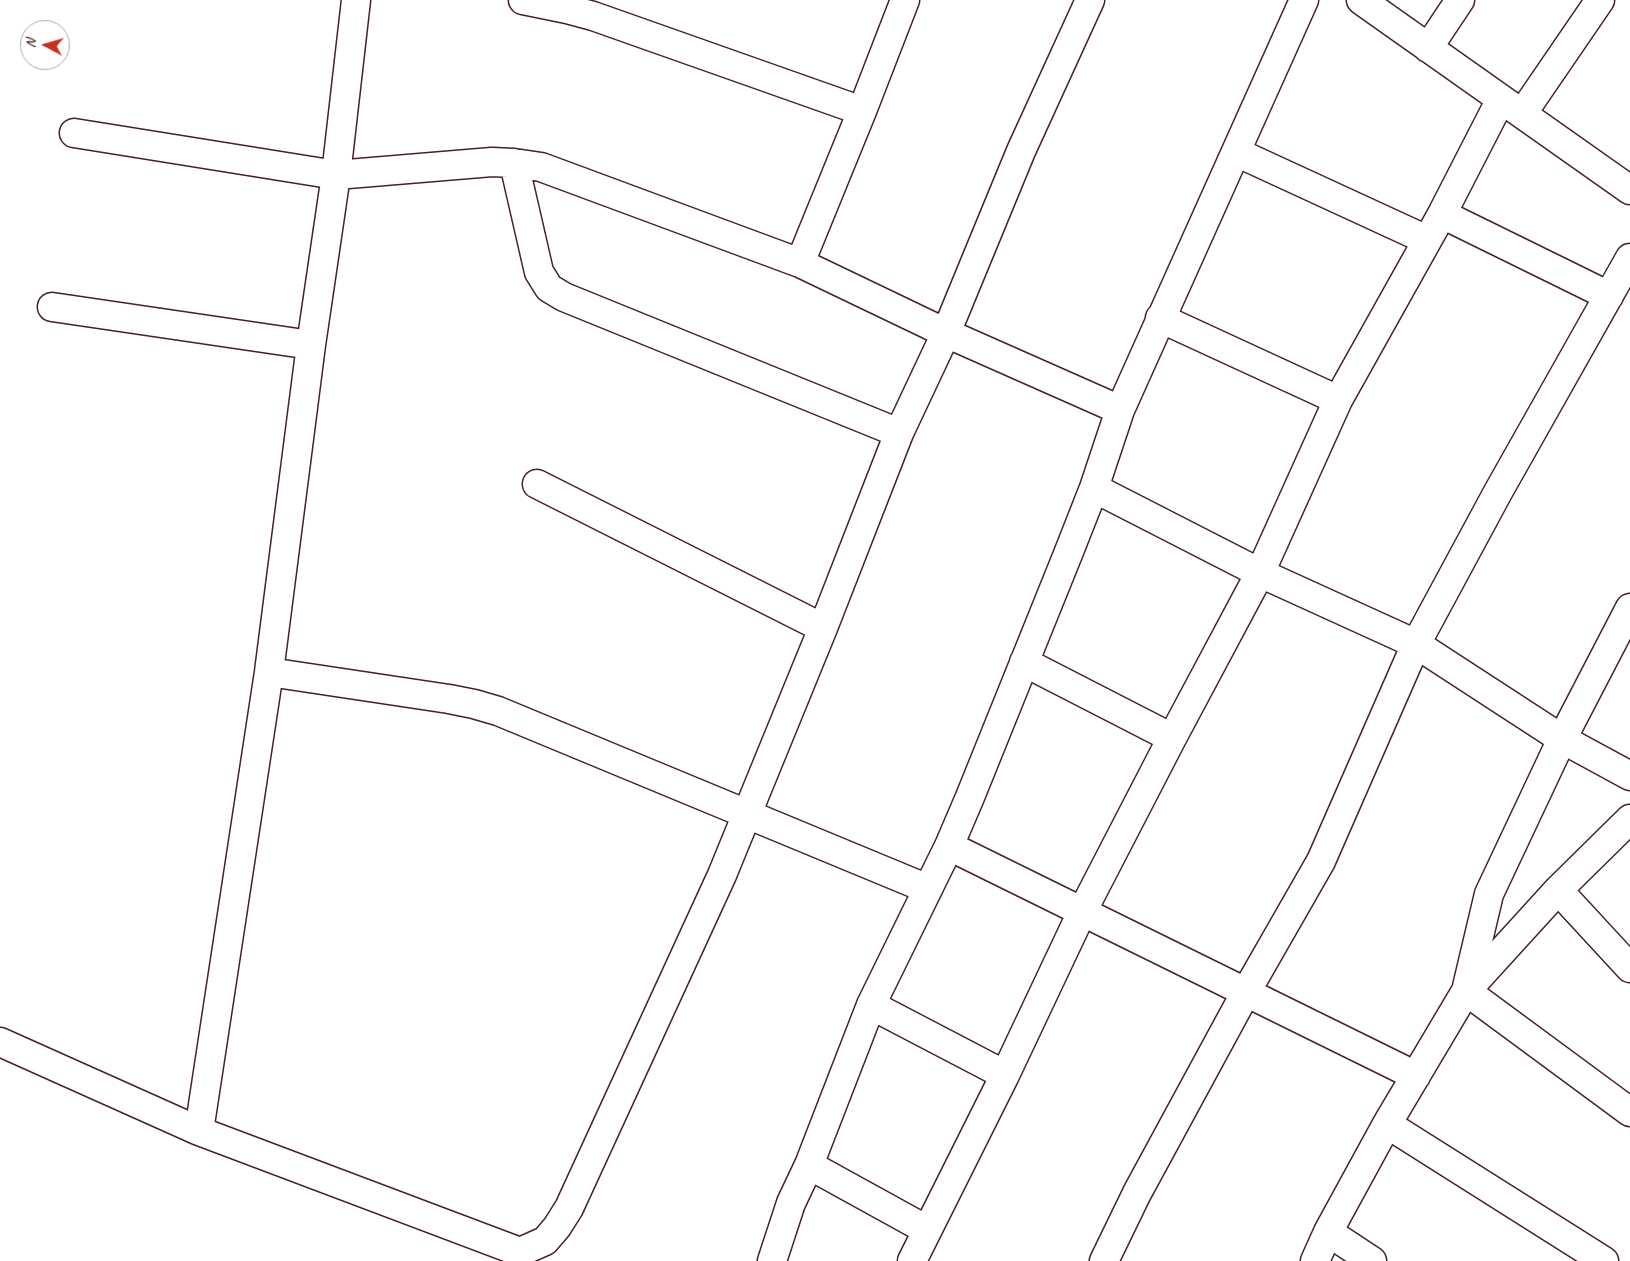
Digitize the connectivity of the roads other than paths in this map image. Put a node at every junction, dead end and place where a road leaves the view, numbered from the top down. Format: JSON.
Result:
{"nodes":[{"id":1,"x":356,"y":0,"type":"edge"},
{"id":2,"x":523,"y":0,"type":"edge"},
{"id":3,"x":905,"y":0,"type":"edge"},
{"id":4,"x":1090,"y":0,"type":"edge"},
{"id":5,"x":1304,"y":0,"type":"edge"},
{"id":6,"x":1361,"y":0,"type":"edge"},
{"id":7,"x":1460,"y":0,"type":"edge"},
{"id":8,"x":1600,"y":0,"type":"edge"},
{"id":9,"x":1428,"y":48,"type":"junction"},
{"id":10,"x":1511,"y":106,"type":"junction"},
{"id":11,"x":862,"y":111,"type":"junction"},
{"id":12,"x":74,"y":134,"type":"dead end"},
{"id":13,"x":1236,"y":152,"type":"junction"},
{"id":14,"x":514,"y":163,"type":"junction"},
{"id":15,"x":336,"y":175,"type":"junction"},
{"id":16,"x":1628,"y":185,"type":"edge"},
{"id":17,"x":1442,"y":214,"type":"junction"},
{"id":18,"x":1427,"y":240,"type":"junction"},
{"id":19,"x":1630,"y":258,"type":"edge"},
{"id":20,"x":800,"y":263,"type":"junction"},
{"id":21,"x":1609,"y":296,"type":"junction"},
{"id":22,"x":52,"y":307,"type":"dead end"},
{"id":23,"x":1160,"y":318,"type":"junction"},
{"id":24,"x":946,"y":333,"type":"junction"},
{"id":25,"x":311,"y":345,"type":"junction"},
{"id":26,"x":1338,"y":400,"type":"junction"},
{"id":27,"x":1120,"y":410,"type":"junction"},
{"id":28,"x":899,"y":433,"type":"junction"},
{"id":29,"x":536,"y":484,"type":"dead end"},
{"id":30,"x":1094,"y":488,"type":"junction"},
{"id":31,"x":1260,"y":573,"type":"junction"},
{"id":32,"x":1630,"y":608,"type":"edge"},
{"id":33,"x":822,"y":628,"type":"junction"},
{"id":34,"x":1416,"y":644,"type":"junction"},
{"id":35,"x":1621,"y":649,"type":"edge"},
{"id":36,"x":1024,"y":662,"type":"junction"},
{"id":37,"x":269,"y":672,"type":"junction"},
{"id":38,"x":1172,"y":738,"type":"junction"},
{"id":39,"x":1562,"y":739,"type":"junction"},
{"id":40,"x":1630,"y":776,"type":"edge"},
{"id":41,"x":747,"y":815,"type":"junction"},
{"id":42,"x":1630,"y":819,"type":"edge"},
{"id":43,"x":949,"y":846,"type":"junction"},
{"id":44,"x":928,"y":889,"type":"junction"},
{"id":45,"x":1558,"y":890,"type":"junction"},
{"id":46,"x":1082,"y":912,"type":"junction"},
{"id":47,"x":1630,"y":968,"type":"edge"},
{"id":48,"x":1466,"y":991,"type":"junction"},
{"id":49,"x":1246,"y":992,"type":"junction"},
{"id":50,"x":871,"y":1006,"type":"junction"},
{"id":51,"x":0,"y":1042,"type":"edge"},
{"id":52,"x":1006,"y":1075,"type":"junction"},
{"id":53,"x":1416,"y":1076,"type":"junction"},
{"id":54,"x":1630,"y":1112,"type":"edge"},
{"id":55,"x":1386,"y":1124,"type":"junction"},
{"id":56,"x":199,"y":1132,"type":"junction"},
{"id":57,"x":809,"y":1165,"type":"junction"},
{"id":58,"x":927,"y":1230,"type":"junction"},
{"id":59,"x":1328,"y":1232,"type":"junction"},
{"id":60,"x":526,"y":1258,"type":"edge"},
{"id":61,"x":772,"y":1261,"type":"edge"},
{"id":62,"x":912,"y":1261,"type":"edge"},
{"id":63,"x":1104,"y":1261,"type":"edge"},
{"id":64,"x":1314,"y":1261,"type":"edge"},
{"id":65,"x":1372,"y":1261,"type":"edge"},
{"id":66,"x":1604,"y":1261,"type":"edge"}],
"edges":[{"from":1,"to":15,"type":"street"},
{"from":2,"to":11,"type":"street"},
{"from":3,"to":11,"type":"street"},
{"from":4,"to":24,"type":"street"},
{"from":5,"to":13,"type":"street"},
{"from":6,"to":9,"type":"street"},
{"from":7,"to":9,"type":"street"},
{"from":8,"to":10,"type":"street"},
{"from":9,"to":10,"type":"street"},
{"from":10,"to":16,"type":"street"},
{"from":10,"to":17,"type":"street"},
{"from":11,"to":20,"type":"street"},
{"from":12,"to":15,"type":"street"},
{"from":13,"to":18,"type":"street"},
{"from":13,"to":23,"type":"street"},
{"from":14,"to":15,"type":"street"},
{"from":14,"to":20,"type":"street"},
{"from":14,"to":28,"type":"street"},
{"from":15,"to":25,"type":"street"},
{"from":17,"to":18,"type":"street"},
{"from":17,"to":21,"type":"street"},
{"from":18,"to":26,"type":"street"},
{"from":19,"to":21,"type":"street"},
{"from":20,"to":24,"type":"street"},
{"from":21,"to":34,"type":"street"},
{"from":22,"to":25,"type":"street"},
{"from":23,"to":26,"type":"street"},
{"from":23,"to":27,"type":"street"},
{"from":24,"to":27,"type":"street"},
{"from":24,"to":28,"type":"street"},
{"from":25,"to":37,"type":"street"},
{"from":26,"to":31,"type":"street"},
{"from":27,"to":30,"type":"street"},
{"from":28,"to":33,"type":"street"},
{"from":29,"to":33,"type":"street"},
{"from":30,"to":31,"type":"street"},
{"from":30,"to":36,"type":"street"},
{"from":31,"to":34,"type":"street"},
{"from":31,"to":38,"type":"street"},
{"from":32,"to":35,"type":"street"},
{"from":33,"to":41,"type":"street"},
{"from":34,"to":39,"type":"street"},
{"from":34,"to":49,"type":"street"},
{"from":35,"to":39,"type":"street"},
{"from":36,"to":38,"type":"street"},
{"from":36,"to":43,"type":"street"},
{"from":37,"to":41,"type":"street"},
{"from":37,"to":56,"type":"street"},
{"from":38,"to":46,"type":"street"},
{"from":39,"to":40,"type":"street"},
{"from":39,"to":48,"type":"street"},
{"from":41,"to":44,"type":"street"},
{"from":41,"to":60,"type":"street"},
{"from":42,"to":45,"type":"street"},
{"from":43,"to":44,"type":"street"},
{"from":43,"to":46,"type":"street"},
{"from":44,"to":50,"type":"street"},
{"from":45,"to":47,"type":"street"},
{"from":45,"to":48,"type":"street"},
{"from":46,"to":49,"type":"street"},
{"from":46,"to":52,"type":"street"},
{"from":48,"to":53,"type":"street"},
{"from":48,"to":54,"type":"street"},
{"from":49,"to":53,"type":"street"},
{"from":49,"to":63,"type":"street"},
{"from":50,"to":52,"type":"street"},
{"from":50,"to":57,"type":"street"},
{"from":51,"to":56,"type":"street"},
{"from":52,"to":58,"type":"street"},
{"from":53,"to":55,"type":"street"},
{"from":55,"to":59,"type":"street"},
{"from":55,"to":66,"type":"street"},
{"from":56,"to":60,"type":"street"},
{"from":57,"to":58,"type":"street"},
{"from":57,"to":61,"type":"street"},
{"from":58,"to":62,"type":"street"},
{"from":59,"to":64,"type":"street"},
{"from":59,"to":65,"type":"street"}]}
